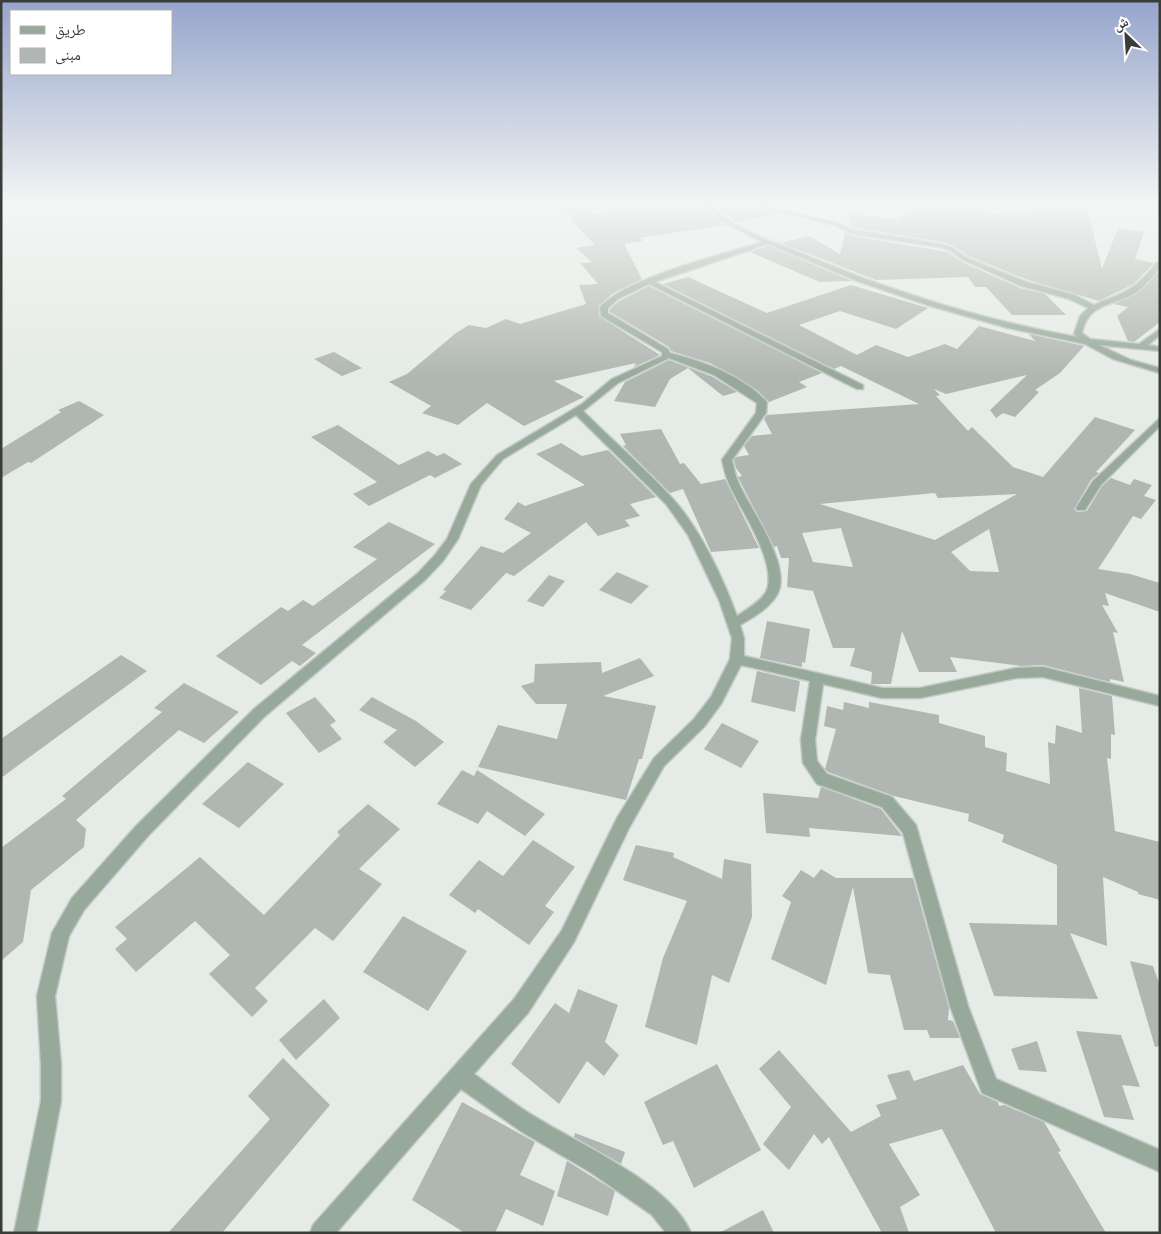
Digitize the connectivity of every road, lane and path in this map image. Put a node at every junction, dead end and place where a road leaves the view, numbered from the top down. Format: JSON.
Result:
{"nodes":[{"id":1,"x":708,"y":263,"type":"edge"},
{"id":2,"x":817,"y":263,"type":"edge"},
{"id":3,"x":973,"y":263,"type":"edge"},
{"id":4,"x":1158,"y":264,"type":"dead end"},
{"id":5,"x":650,"y":282,"type":"junction"},
{"id":6,"x":1094,"y":308,"type":"junction"},
{"id":7,"x":1160,"y":331,"type":"edge"},
{"id":8,"x":1085,"y":341,"type":"junction"},
{"id":9,"x":1141,"y":347,"type":"junction"},
{"id":10,"x":1160,"y":349,"type":"edge"},
{"id":11,"x":667,"y":355,"type":"junction"},
{"id":12,"x":1160,"y":371,"type":"edge"},
{"id":13,"x":860,"y":387,"type":"dead end"},
{"id":14,"x":577,"y":411,"type":"junction"},
{"id":15,"x":1160,"y":421,"type":"edge"},
{"id":16,"x":1081,"y":508,"type":"dead end"},
{"id":17,"x":733,"y":624,"type":"junction"},
{"id":18,"x":737,"y":659,"type":"junction"},
{"id":19,"x":817,"y":678,"type":"junction"},
{"id":20,"x":1160,"y":701,"type":"edge"},
{"id":21,"x":460,"y":1076,"type":"junction"},
{"id":22,"x":1160,"y":1162,"type":"edge"},
{"id":23,"x":25,"y":1233,"type":"edge"},
{"id":24,"x":322,"y":1233,"type":"edge"},
{"id":25,"x":680,"y":1233,"type":"edge"}],
"edges":[{"from":1,"to":5,"type":"street"},
{"from":2,"to":8,"type":"street"},
{"from":3,"to":6,"type":"street"},
{"from":4,"to":6,"type":"street"},
{"from":5,"to":11,"type":"street"},
{"from":5,"to":13,"type":"street"},
{"from":6,"to":8,"type":"street"},
{"from":7,"to":9,"type":"street"},
{"from":8,"to":9,"type":"street"},
{"from":8,"to":12,"type":"street"},
{"from":9,"to":10,"type":"street"},
{"from":11,"to":14,"type":"street"},
{"from":11,"to":17,"type":"street"},
{"from":14,"to":17,"type":"street"},
{"from":14,"to":23,"type":"street"},
{"from":15,"to":16,"type":"street"},
{"from":17,"to":18,"type":"street"},
{"from":18,"to":19,"type":"street"},
{"from":18,"to":21,"type":"street"},
{"from":19,"to":20,"type":"street"},
{"from":19,"to":22,"type":"street"},
{"from":21,"to":24,"type":"street"},
{"from":21,"to":25,"type":"street"}]}
